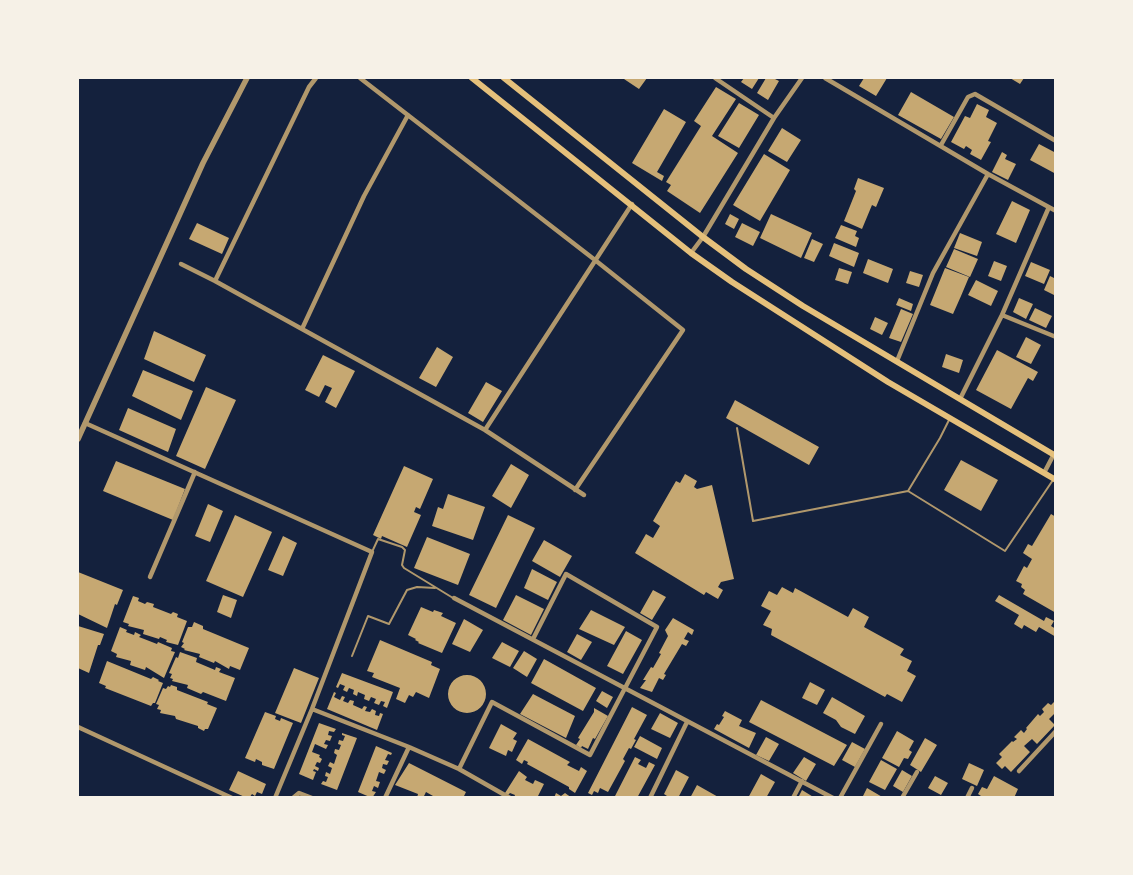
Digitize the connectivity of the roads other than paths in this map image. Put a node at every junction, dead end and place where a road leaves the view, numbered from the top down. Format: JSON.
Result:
{"nodes":[{"id":1,"x":247,"y":78,"type":"edge"},
{"id":2,"x":316,"y":78,"type":"edge"},
{"id":3,"x":360,"y":78,"type":"edge"},
{"id":4,"x":472,"y":78,"type":"edge"},
{"id":5,"x":504,"y":78,"type":"edge"},
{"id":6,"x":715,"y":78,"type":"edge"},
{"id":7,"x":802,"y":78,"type":"edge"},
{"id":8,"x":825,"y":78,"type":"edge"},
{"id":9,"x":408,"y":115,"type":"junction"},
{"id":10,"x":774,"y":118,"type":"junction"},
{"id":11,"x":1056,"y":140,"type":"edge"},
{"id":12,"x":941,"y":145,"type":"junction"},
{"id":13,"x":988,"y":174,"type":"junction"},
{"id":14,"x":632,"y":204,"type":"junction"},
{"id":15,"x":1049,"y":207,"type":"junction"},
{"id":16,"x":1056,"y":211,"type":"edge"},
{"id":17,"x":703,"y":237,"type":"junction"},
{"id":18,"x":691,"y":253,"type":"junction"},
{"id":19,"x":595,"y":260,"type":"junction"},
{"id":20,"x":181,"y":264,"type":"dead end"},
{"id":21,"x":216,"y":282,"type":"junction"},
{"id":22,"x":1002,"y":315,"type":"junction"},
{"id":23,"x":302,"y":329,"type":"junction"},
{"id":24,"x":1056,"y":329,"type":"edge"},
{"id":25,"x":1054,"y":337,"type":"edge"},
{"id":26,"x":896,"y":361,"type":"junction"},
{"id":27,"x":960,"y":399,"type":"junction"},
{"id":28,"x":950,"y":418,"type":"junction"},
{"id":29,"x":85,"y":423,"type":"junction"},
{"id":30,"x":737,"y":428,"type":"dead end"},
{"id":31,"x":485,"y":430,"type":"junction"},
{"id":32,"x":78,"y":439,"type":"edge"},
{"id":33,"x":1055,"y":454,"type":"edge"},
{"id":34,"x":195,"y":472,"type":"junction"},
{"id":35,"x":1044,"y":473,"type":"junction"},
{"id":36,"x":1055,"y":479,"type":"edge"},
{"id":37,"x":575,"y":490,"type":"junction"},
{"id":38,"x":908,"y":491,"type":"junction"},
{"id":39,"x":584,"y":495,"type":"dead end"},
{"id":40,"x":372,"y":552,"type":"junction"},
{"id":41,"x":150,"y":577,"type":"dead end"},
{"id":42,"x":435,"y":588,"type":"junction"},
{"id":43,"x":454,"y":598,"type":"joint"},
{"id":44,"x":533,"y":639,"type":"junction"},
{"id":45,"x":352,"y":656,"type":"dead end"},
{"id":46,"x":624,"y":689,"type":"junction"},
{"id":47,"x":312,"y":709,"type":"junction"},
{"id":48,"x":687,"y":722,"type":"junction"},
{"id":49,"x":881,"y":724,"type":"dead end"},
{"id":50,"x":78,"y":727,"type":"edge"},
{"id":51,"x":1056,"y":731,"type":"edge"},
{"id":52,"x":409,"y":747,"type":"junction"},
{"id":53,"x":459,"y":770,"type":"junction"},
{"id":54,"x":917,"y":772,"type":"dead end"},
{"id":55,"x":1018,"y":772,"type":"dead end"},
{"id":56,"x":802,"y":782,"type":"junction"},
{"id":57,"x":972,"y":788,"type":"dead end"},
{"id":58,"x":822,"y":795,"type":"edge"},
{"id":59,"x":651,"y":797,"type":"edge"},
{"id":60,"x":232,"y":798,"type":"edge"},
{"id":61,"x":275,"y":798,"type":"edge"},
{"id":62,"x":293,"y":798,"type":"edge"},
{"id":63,"x":312,"y":798,"type":"edge"},
{"id":64,"x":385,"y":798,"type":"edge"},
{"id":65,"x":510,"y":798,"type":"edge"},
{"id":66,"x":793,"y":798,"type":"edge"},
{"id":67,"x":832,"y":798,"type":"edge"},
{"id":68,"x":840,"y":798,"type":"edge"},
{"id":69,"x":902,"y":798,"type":"edge"},
{"id":70,"x":966,"y":798,"type":"edge"}],
"edges":[{"from":1,"to":29,"type":"street"},
{"from":2,"to":21,"type":"street"},
{"from":3,"to":9,"type":"street"},
{"from":4,"to":14,"type":"main road"},
{"from":5,"to":17,"type":"main road"},
{"from":6,"to":10,"type":"street"},
{"from":7,"to":10,"type":"street"},
{"from":8,"to":12,"type":"street"},
{"from":9,"to":19,"type":"street"},
{"from":9,"to":23,"type":"street"},
{"from":10,"to":17,"type":"street"},
{"from":11,"to":12,"type":"street"},
{"from":12,"to":13,"type":"street"},
{"from":13,"to":15,"type":"street"},
{"from":13,"to":26,"type":"street"},
{"from":14,"to":18,"type":"main road"},
{"from":14,"to":19,"type":"street"},
{"from":15,"to":16,"type":"street"},
{"from":15,"to":22,"type":"street"},
{"from":17,"to":18,"type":"street"},
{"from":17,"to":26,"type":"main road"},
{"from":18,"to":28,"type":"main road"},
{"from":19,"to":31,"type":"street"},
{"from":19,"to":37,"type":"street"},
{"from":20,"to":21,"type":"street"},
{"from":21,"to":23,"type":"street"},
{"from":22,"to":25,"type":"street"},
{"from":22,"to":27,"type":"street"},
{"from":23,"to":31,"type":"street"},
{"from":24,"to":25,"type":"street"},
{"from":26,"to":27,"type":"main road"},
{"from":27,"to":33,"type":"main road"},
{"from":28,"to":35,"type":"main road"},
{"from":28,"to":38,"type":"lane"},
{"from":29,"to":32,"type":"street"},
{"from":29,"to":34,"type":"street"},
{"from":30,"to":38,"type":"lane"},
{"from":31,"to":37,"type":"street"},
{"from":33,"to":35,"type":"street"},
{"from":34,"to":40,"type":"street"},
{"from":34,"to":41,"type":"street"},
{"from":35,"to":36,"type":"main road"},
{"from":36,"to":38,"type":"lane"},
{"from":37,"to":39,"type":"street"},
{"from":40,"to":42,"type":"lane"},
{"from":40,"to":47,"type":"street"},
{"from":42,"to":43,"type":"lane"},
{"from":42,"to":45,"type":"lane"},
{"from":43,"to":44,"type":"street"},
{"from":44,"to":46,"type":"street"},
{"from":44,"to":46,"type":"street"},
{"from":46,"to":48,"type":"street"},
{"from":46,"to":53,"type":"street"},
{"from":47,"to":52,"type":"street"},
{"from":47,"to":61,"type":"street"},
{"from":48,"to":56,"type":"street"},
{"from":48,"to":59,"type":"street"},
{"from":49,"to":68,"type":"street"},
{"from":50,"to":60,"type":"street"},
{"from":51,"to":55,"type":"street"},
{"from":52,"to":53,"type":"street"},
{"from":52,"to":64,"type":"street"},
{"from":53,"to":65,"type":"street"},
{"from":54,"to":69,"type":"street"},
{"from":56,"to":58,"type":"street"},
{"from":56,"to":66,"type":"street"},
{"from":57,"to":70,"type":"street"},
{"from":58,"to":67,"type":"street"},
{"from":62,"to":63,"type":"street"}]}
